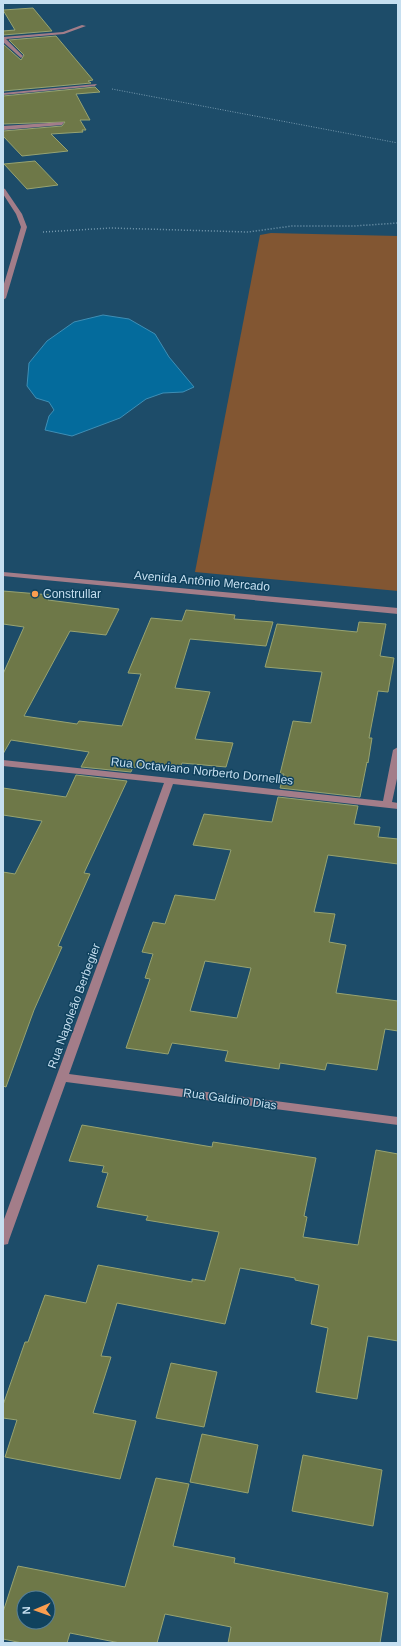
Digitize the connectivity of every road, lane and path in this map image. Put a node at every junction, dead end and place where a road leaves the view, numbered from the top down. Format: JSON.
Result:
{"nodes":[{"id":1,"x":84,"y":26,"type":"dead end"},
{"id":2,"x":3,"y":38,"type":"edge"},
{"id":3,"x":21,"y":57,"type":"dead end"},
{"id":4,"x":95,"y":85,"type":"joint"},
{"id":5,"x":3,"y":94,"type":"edge"},
{"id":6,"x":62,"y":123,"type":"dead end"},
{"id":7,"x":3,"y":128,"type":"edge"},
{"id":8,"x":398,"y":143,"type":"edge"},
{"id":9,"x":3,"y":190,"type":"edge"},
{"id":10,"x":398,"y":223,"type":"edge"},
{"id":11,"x":22,"y":235,"type":"junction"},
{"id":12,"x":4,"y":295,"type":"edge"},
{"id":13,"x":3,"y":574,"type":"edge"},
{"id":14,"x":398,"y":611,"type":"edge"},
{"id":15,"x":398,"y":750,"type":"edge"},
{"id":16,"x":3,"y":762,"type":"edge"},
{"id":17,"x":170,"y":780,"type":"junction"},
{"id":18,"x":387,"y":805,"type":"junction"},
{"id":19,"x":398,"y":806,"type":"edge"},
{"id":20,"x":62,"y":1076,"type":"junction"},
{"id":21,"x":398,"y":1121,"type":"edge"},
{"id":22,"x":3,"y":1240,"type":"edge"}],
"edges":[{"from":1,"to":2,"type":"street"},
{"from":2,"to":3,"type":"street"},
{"from":4,"to":5,"type":"street"},
{"from":4,"to":8,"type":"path"},
{"from":6,"to":7,"type":"street"},
{"from":9,"to":11,"type":"street"},
{"from":10,"to":11,"type":"path"},
{"from":11,"to":12,"type":"street"},
{"from":13,"to":14,"type":"street","name":"Avenida Antônio Mercado"},
{"from":15,"to":18,"type":"street"},
{"from":16,"to":17,"type":"street","name":"Rua Octaviano Norberto Dornelles"},
{"from":17,"to":18,"type":"street","name":"Rua Octaviano Norberto Dornelles"},
{"from":17,"to":20,"type":"street","name":"Rua Napoleão Berbegier"},
{"from":18,"to":19,"type":"street","name":"Rua Octaviano Norberto Dornelles"},
{"from":20,"to":21,"type":"street","name":"Rua Galdino Dias"},
{"from":20,"to":22,"type":"street","name":"Rua Napoleão Berbegier"}]}
